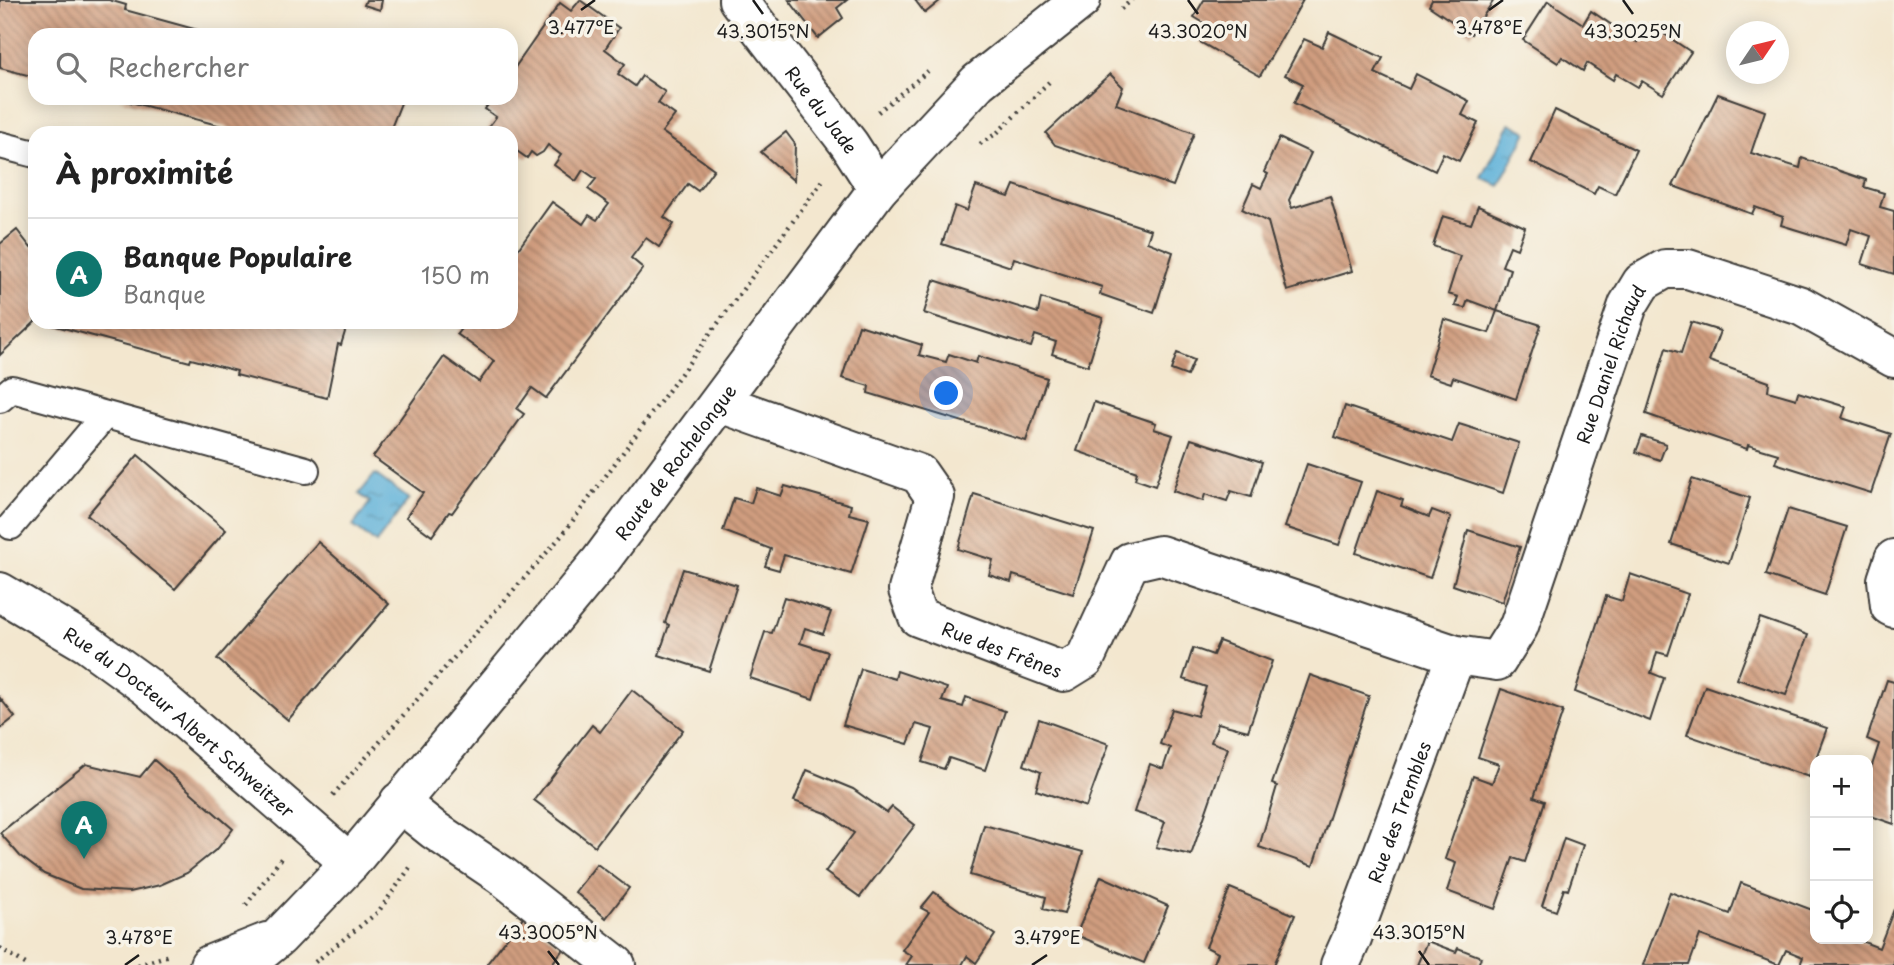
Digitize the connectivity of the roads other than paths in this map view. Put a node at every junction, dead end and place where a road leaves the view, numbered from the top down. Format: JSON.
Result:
{"nodes":[{"id":1,"x":738,"y":0,"type":"edge"},
{"id":2,"x":1081,"y":0,"type":"edge"},
{"id":3,"x":0,"y":145,"type":"edge"},
{"id":4,"x":28,"y":152,"type":"edge"},
{"id":5,"x":878,"y":188,"type":"junction"},
{"id":6,"x":1894,"y":358,"type":"edge"},
{"id":7,"x":0,"y":398,"type":"edge"},
{"id":8,"x":720,"y":403,"type":"junction"},
{"id":9,"x":104,"y":415,"type":"junction"},
{"id":10,"x":306,"y":470,"type":"dead end"},
{"id":11,"x":11,"y":526,"type":"dead end"},
{"id":12,"x":1894,"y":559,"type":"edge"},
{"id":13,"x":0,"y":592,"type":"edge"},
{"id":14,"x":1894,"y":608,"type":"edge"},
{"id":15,"x":1456,"y":655,"type":"junction"},
{"id":16,"x":1497,"y":661,"type":"joint"},
{"id":17,"x":400,"y":803,"type":"junction"},
{"id":18,"x":350,"y":863,"type":"junction"},
{"id":19,"x":279,"y":937,"type":"junction"},
{"id":20,"x":193,"y":958,"type":"edge"},
{"id":21,"x":245,"y":965,"type":"edge"},
{"id":22,"x":616,"y":965,"type":"edge"},
{"id":23,"x":1340,"y":965,"type":"edge"}],
"edges":[{"from":1,"to":5,"type":"street","name":"Rue du Jade"},
{"from":2,"to":5,"type":"street","name":"Route de Rochelongue"},
{"from":3,"to":4,"type":"lane"},
{"from":5,"to":8,"type":"street","name":"Route de Rochelongue"},
{"from":6,"to":16,"type":"street","name":"Rue Daniel Richaud"},
{"from":7,"to":9,"type":"lane"},
{"from":8,"to":15,"type":"street","name":"Rue des Frênes"},
{"from":8,"to":17,"type":"street","name":"Route de Rochelongue"},
{"from":9,"to":10,"type":"lane"},
{"from":9,"to":11,"type":"lane"},
{"from":12,"to":14,"type":"street"},
{"from":13,"to":18,"type":"street","name":"Rue du Docteur Albert Schweitzer"},
{"from":15,"to":16,"type":"street","name":"Rue des Frênes"},
{"from":15,"to":23,"type":"street","name":"Rue des Trembles"},
{"from":17,"to":18,"type":"street","name":"Route de Rochelongue"},
{"from":17,"to":22,"type":"street"},
{"from":18,"to":19,"type":"street","name":"Route de Rochelongue"},
{"from":19,"to":20,"type":"street","name":"Route de Rochelongue"},
{"from":19,"to":21,"type":"street","name":"Route de Rochelongue"}]}
